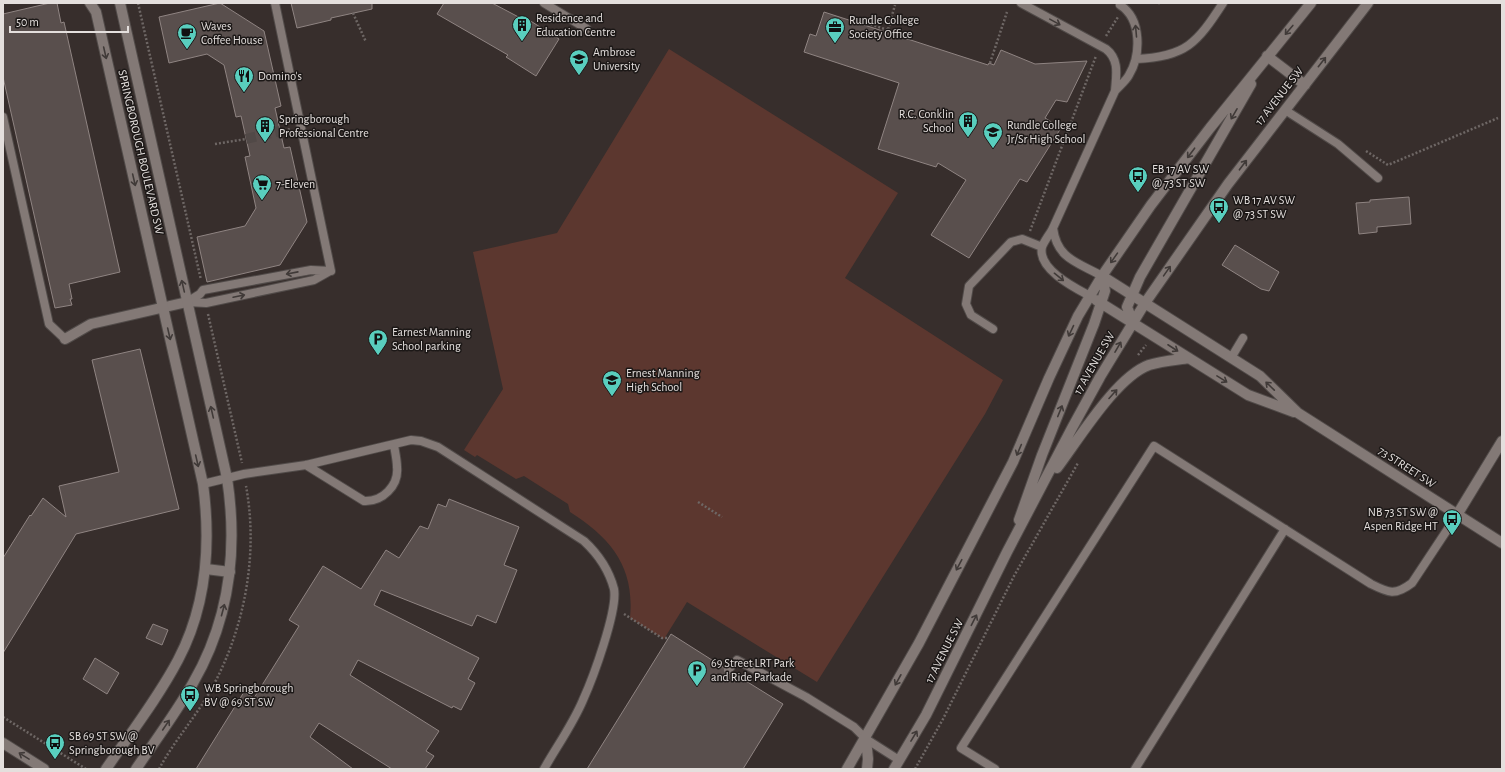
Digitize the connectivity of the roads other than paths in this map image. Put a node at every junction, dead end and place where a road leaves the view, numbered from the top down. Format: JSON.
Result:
{"nodes":[{"id":1,"x":90,"y":3,"type":"edge"},
{"id":2,"x":120,"y":3,"type":"edge"},
{"id":3,"x":275,"y":3,"type":"edge"},
{"id":4,"x":544,"y":3,"type":"edge"},
{"id":5,"x":1021,"y":3,"type":"edge"},
{"id":6,"x":1223,"y":3,"type":"edge"},
{"id":7,"x":1311,"y":3,"type":"edge"},
{"id":8,"x":1368,"y":3,"type":"edge"},
{"id":9,"x":1120,"y":5,"type":"dead end"},
{"id":10,"x":587,"y":29,"type":"dead end"},
{"id":11,"x":1267,"y":56,"type":"junction"},
{"id":12,"x":1136,"y":59,"type":"junction"},
{"id":13,"x":1305,"y":84,"type":"junction"},
{"id":14,"x":1115,"y":91,"type":"junction"},
{"id":15,"x":1285,"y":110,"type":"junction"},
{"id":16,"x":3,"y":116,"type":"edge"},
{"id":17,"x":1378,"y":178,"type":"dead end"},
{"id":18,"x":1053,"y":228,"type":"junction"},
{"id":19,"x":1042,"y":247,"type":"junction"},
{"id":20,"x":331,"y":271,"type":"junction"},
{"id":21,"x":1102,"y":276,"type":"junction"},
{"id":22,"x":1132,"y":295,"type":"junction"},
{"id":23,"x":1090,"y":296,"type":"junction"},
{"id":24,"x":187,"y":302,"type":"junction"},
{"id":25,"x":1101,"y":303,"type":"junction"},
{"id":26,"x":1144,"y":303,"type":"junction"},
{"id":27,"x":163,"y":308,"type":"junction"},
{"id":28,"x":1133,"y":322,"type":"junction"},
{"id":29,"x":993,"y":329,"type":"dead end"},
{"id":30,"x":1243,"y":338,"type":"dead end"},
{"id":31,"x":65,"y":339,"type":"joint"},
{"id":32,"x":1189,"y":358,"type":"junction"},
{"id":33,"x":1231,"y":358,"type":"junction"},
{"id":34,"x":1298,"y":413,"type":"junction"},
{"id":35,"x":1502,"y":441,"type":"edge"},
{"id":36,"x":394,"y":445,"type":"junction"},
{"id":37,"x":306,"y":465,"type":"junction"},
{"id":38,"x":227,"y":478,"type":"junction"},
{"id":39,"x":203,"y":484,"type":"junction"},
{"id":40,"x":1039,"y":492,"type":"junction"},
{"id":41,"x":1456,"y":515,"type":"junction"},
{"id":42,"x":1285,"y":529,"type":"junction"},
{"id":43,"x":1502,"y":543,"type":"edge"},
{"id":44,"x":1007,"y":552,"type":"junction"},
{"id":45,"x":206,"y":569,"type":"junction"},
{"id":46,"x":230,"y":572,"type":"junction"},
{"id":47,"x":728,"y":670,"type":"dead end"},
{"id":48,"x":866,"y":739,"type":"junction"},
{"id":49,"x":3,"y":743,"type":"edge"},
{"id":50,"x":900,"y":760,"type":"junction"},
{"id":51,"x":44,"y":769,"type":"edge"},
{"id":52,"x":106,"y":769,"type":"edge"},
{"id":53,"x":136,"y":769,"type":"edge"},
{"id":54,"x":544,"y":769,"type":"edge"},
{"id":55,"x":847,"y":769,"type":"edge"},
{"id":56,"x":867,"y":769,"type":"edge"},
{"id":57,"x":894,"y":769,"type":"edge"},
{"id":58,"x":995,"y":769,"type":"edge"},
{"id":59,"x":1135,"y":769,"type":"edge"}],
"edges":[{"from":1,"to":27,"type":"main road","name":"SPRINGBOROUGH BOULEVARD SW","one_way":true},
{"from":24,"to":2,"type":"main road","name":"SPRINGBOROUGH BOULEVARD SW","one_way":true},
{"from":3,"to":20,"type":"lane"},
{"from":4,"to":10,"type":"lane"},
{"from":5,"to":14,"type":"lane","one_way":true},
{"from":6,"to":12,"type":"lane"},
{"from":7,"to":11,"type":"main road","one_way":true},
{"from":13,"to":8,"type":"main road","name":"17 AVENUE SW","one_way":true},
{"from":12,"to":9,"type":"lane","one_way":true},
{"from":11,"to":13,"type":"main road"},
{"from":11,"to":21,"type":"main road","one_way":true},
{"from":11,"to":22,"type":"main road","one_way":true},
{"from":12,"to":14,"type":"lane"},
{"from":13,"to":15,"type":"main road","name":"17 AVENUE SW"},
{"from":14,"to":18,"type":"lane"},
{"from":15,"to":17,"type":"lane"},
{"from":26,"to":15,"type":"main road","name":"17 AVENUE SW","one_way":true},
{"from":16,"to":31,"type":"lane"},
{"from":18,"to":19,"type":"lane"},
{"from":18,"to":21,"type":"lane"},
{"from":19,"to":23,"type":"lane","one_way":true},
{"from":19,"to":29,"type":"lane"},
{"from":24,"to":20,"type":"lane","one_way":true},
{"from":20,"to":24,"type":"lane","one_way":true},
{"from":21,"to":22,"type":"main road","name":"73 STREET SW"},
{"from":21,"to":23,"type":"main road"},
{"from":21,"to":25,"type":"main road"},
{"from":22,"to":26,"type":"main road","name":"73 STREET SW"},
{"from":22,"to":28,"type":"main road"},
{"from":23,"to":25,"type":"main road","name":"73 STREET SW"},
{"from":23,"to":48,"type":"main road","one_way":true},
{"from":24,"to":27,"type":"main road"},
{"from":38,"to":24,"type":"main road","name":"SPRINGBOROUGH BOULEVARD SW","one_way":true},
{"from":25,"to":28,"type":"main road","name":"73 STREET SW"},
{"from":44,"to":25,"type":"main road","one_way":true},
{"from":26,"to":28,"type":"main road","name":"17 AVENUE SW"},
{"from":26,"to":33,"type":"main road","name":"73 STREET SW"},
{"from":27,"to":31,"type":"main road"},
{"from":27,"to":39,"type":"main road","name":"SPRINGBOROUGH BOULEVARD SW","one_way":true},
{"from":28,"to":32,"type":"main road","name":"73 STREET SW","one_way":true},
{"from":40,"to":28,"type":"main road","name":"17 AVENUE SW","one_way":true},
{"from":30,"to":33,"type":"lane"},
{"from":32,"to":34,"type":"main road","name":"73 STREET SW","one_way":true},
{"from":40,"to":32,"type":"main road","one_way":true},
{"from":34,"to":33,"type":"main road","name":"73 STREET SW","one_way":true},
{"from":34,"to":41,"type":"main road","name":"73 STREET SW"},
{"from":35,"to":41,"type":"main road"},
{"from":36,"to":37,"type":"lane"},
{"from":36,"to":37,"type":"lane"},
{"from":36,"to":54,"type":"lane"},
{"from":37,"to":38,"type":"lane"},
{"from":38,"to":39,"type":"lane"},
{"from":38,"to":46,"type":"main road","name":"SPRINGBOROUGH BOULEVARD SW"},
{"from":39,"to":45,"type":"main road","name":"SPRINGBOROUGH BOULEVARD SW"},
{"from":40,"to":44,"type":"main road","name":"17 AVENUE SW"},
{"from":41,"to":42,"type":"lane"},
{"from":41,"to":43,"type":"main road","name":"73 STREET SW"},
{"from":42,"to":58,"type":"lane"},
{"from":42,"to":59,"type":"lane"},
{"from":50,"to":44,"type":"main road","name":"17 AVENUE SW","one_way":true},
{"from":45,"to":46,"type":"main road"},
{"from":45,"to":52,"type":"main road","name":"SPRINGBOROUGH BOULEVARD SW"},
{"from":53,"to":46,"type":"main road","name":"SPRINGBOROUGH BOULEVARD SW","one_way":true},
{"from":47,"to":48,"type":"lane"},
{"from":48,"to":50,"type":"lane"},
{"from":48,"to":55,"type":"main road"},
{"from":48,"to":56,"type":"main road"},
{"from":51,"to":49,"type":"main road","one_way":true},
{"from":50,"to":57,"type":"main road","name":"17 AVENUE SW"}]}
